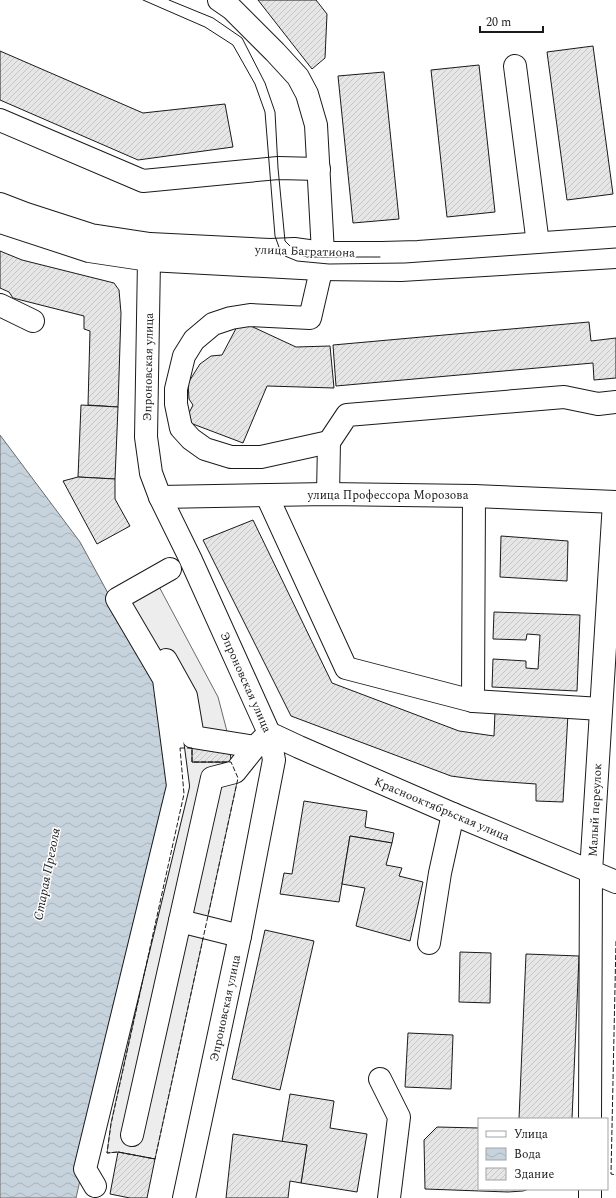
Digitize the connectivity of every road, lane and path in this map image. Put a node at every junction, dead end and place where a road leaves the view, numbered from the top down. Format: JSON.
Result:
{"nodes":[{"id":1,"x":229,"y":3,"type":"edge"},
{"id":2,"x":515,"y":66,"type":"dead end"},
{"id":3,"x":0,"y":120,"type":"edge"},
{"id":4,"x":319,"y":169,"type":"junction"},
{"id":5,"x":0,"y":204,"type":"edge"},
{"id":6,"x":0,"y":222,"type":"edge"},
{"id":7,"x":616,"y":238,"type":"edge"},
{"id":8,"x":538,"y":244,"type":"junction"},
{"id":9,"x":150,"y":252,"type":"junction"},
{"id":10,"x":616,"y":257,"type":"edge"},
{"id":11,"x":322,"y":261,"type":"junction"},
{"id":12,"x":0,"y":305,"type":"edge"},
{"id":13,"x":33,"y":321,"type":"dead end"},
{"id":14,"x":616,"y":402,"type":"edge"},
{"id":15,"x":329,"y":442,"type":"junction"},
{"id":16,"x":328,"y":494,"type":"junction"},
{"id":17,"x":267,"y":496,"type":"junction"},
{"id":18,"x":474,"y":496,"type":"junction"},
{"id":19,"x":160,"y":498,"type":"junction"},
{"id":20,"x":615,"y":502,"type":"edge"},
{"id":21,"x":170,"y":569,"type":"dead end"},
{"id":22,"x":133,"y":603,"type":"dead end"},
{"id":23,"x":473,"y":701,"type":"junction"},
{"id":24,"x":601,"y":709,"type":"junction"},
{"id":25,"x":262,"y":740,"type":"junction"},
{"id":26,"x":453,"y":814,"type":"junction"},
{"id":27,"x":591,"y":872,"type":"junction"},
{"id":28,"x":616,"y":882,"type":"edge"},
{"id":29,"x":180,"y":921,"type":"junction"},
{"id":30,"x":240,"y":936,"type":"junction"},
{"id":31,"x":429,"y":943,"type":"dead end"},
{"id":32,"x":380,"y":1078,"type":"dead end"},
{"id":33,"x":590,"y":1118,"type":"edge"},
{"id":34,"x":132,"y":1135,"type":"dead end"},
{"id":35,"x":95,"y":1186,"type":"dead end"},
{"id":36,"x":184,"y":1198,"type":"edge"},
{"id":37,"x":389,"y":1198,"type":"edge"}],
"edges":[{"from":1,"to":4,"type":"street"},
{"from":2,"to":8,"type":"street"},
{"from":3,"to":4,"type":"street"},
{"from":4,"to":11,"type":"street"},
{"from":5,"to":9,"type":"street","name":"улица Багратиона"},
{"from":6,"to":9,"type":"street","name":"улица Багратиона"},
{"from":7,"to":8,"type":"street","name":"улица Багратиона"},
{"from":8,"to":11,"type":"street","name":"улица Багратиона"},
{"from":9,"to":11,"type":"street","name":"улица Багратиона"},
{"from":9,"to":19,"type":"street","name":"Эпроновская улица"},
{"from":10,"to":11,"type":"street","name":"улица Багратиона"},
{"from":11,"to":15,"type":"street"},
{"from":12,"to":13,"type":"street"},
{"from":14,"to":15,"type":"street"},
{"from":15,"to":16,"type":"street"},
{"from":16,"to":17,"type":"street","name":"улица Профессора Морозова"},
{"from":16,"to":18,"type":"street","name":"улица Профессора Морозова"},
{"from":17,"to":19,"type":"street","name":"улица Профессора Морозова"},
{"from":17,"to":23,"type":"street"},
{"from":18,"to":20,"type":"street","name":"улица Профессора Морозова"},
{"from":18,"to":23,"type":"street"},
{"from":19,"to":25,"type":"street","name":"Эпроновская улица"},
{"from":20,"to":24,"type":"street","name":"Малый переулок"},
{"from":21,"to":35,"type":"street"},
{"from":22,"to":25,"type":"street","name":"Краснооктябрьская улица"},
{"from":23,"to":24,"type":"street"},
{"from":24,"to":27,"type":"street","name":"Малый переулок"},
{"from":25,"to":26,"type":"street","name":"Краснооктябрьская улица"},
{"from":25,"to":29,"type":"street"},
{"from":25,"to":30,"type":"street","name":"Эпроновская улица"},
{"from":26,"to":27,"type":"street","name":"Краснооктябрьская улица"},
{"from":26,"to":31,"type":"street"},
{"from":27,"to":28,"type":"street","name":"Краснооктябрьская улица"},
{"from":27,"to":33,"type":"street","name":"Малый переулок"},
{"from":29,"to":30,"type":"street"},
{"from":29,"to":34,"type":"street"},
{"from":30,"to":36,"type":"street","name":"Эпроновская улица"},
{"from":32,"to":37,"type":"street"}]}
